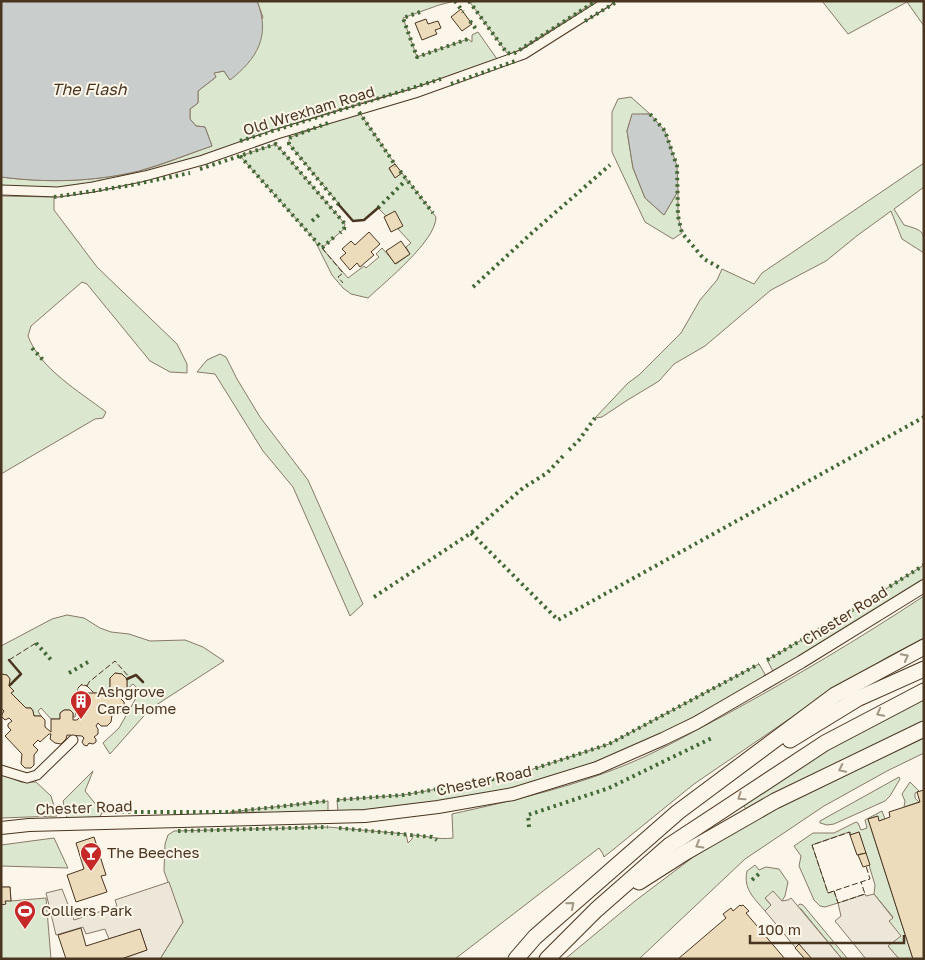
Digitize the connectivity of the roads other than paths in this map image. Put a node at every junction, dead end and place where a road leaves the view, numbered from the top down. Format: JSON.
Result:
{"nodes":[{"id":1,"x":608,"y":1,"type":"edge"},
{"id":2,"x":1,"y":190,"type":"edge"},
{"id":3,"x":924,"y":586,"type":"edge"},
{"id":4,"x":924,"y":647,"type":"edge"},
{"id":5,"x":924,"y":669,"type":"edge"},
{"id":6,"x":924,"y":691,"type":"edge"},
{"id":7,"x":924,"y":729,"type":"edge"},
{"id":8,"x":73,"y":740,"type":"dead end"},
{"id":9,"x":1,"y":770,"type":"edge"},
{"id":10,"x":718,"y":783,"type":"junction"},
{"id":11,"x":1,"y":828,"type":"edge"},
{"id":12,"x":596,"y":910,"type":"junction"},
{"id":13,"x":516,"y":959,"type":"edge"},
{"id":14,"x":547,"y":959,"type":"edge"}],
"edges":[{"from":1,"to":2,"type":"street","name":"Old Wrexham Road"},
{"from":3,"to":11,"type":"main road","name":"Chester Road"},
{"from":10,"to":4,"type":"highway","one_way":true},
{"from":5,"to":10,"type":"highway"},
{"from":6,"to":12,"type":"highway","one_way":true},
{"from":7,"to":12,"type":"highway","one_way":true},
{"from":8,"to":9,"type":"street"},
{"from":13,"to":10,"type":"highway","one_way":true},
{"from":12,"to":14,"type":"highway"}]}
